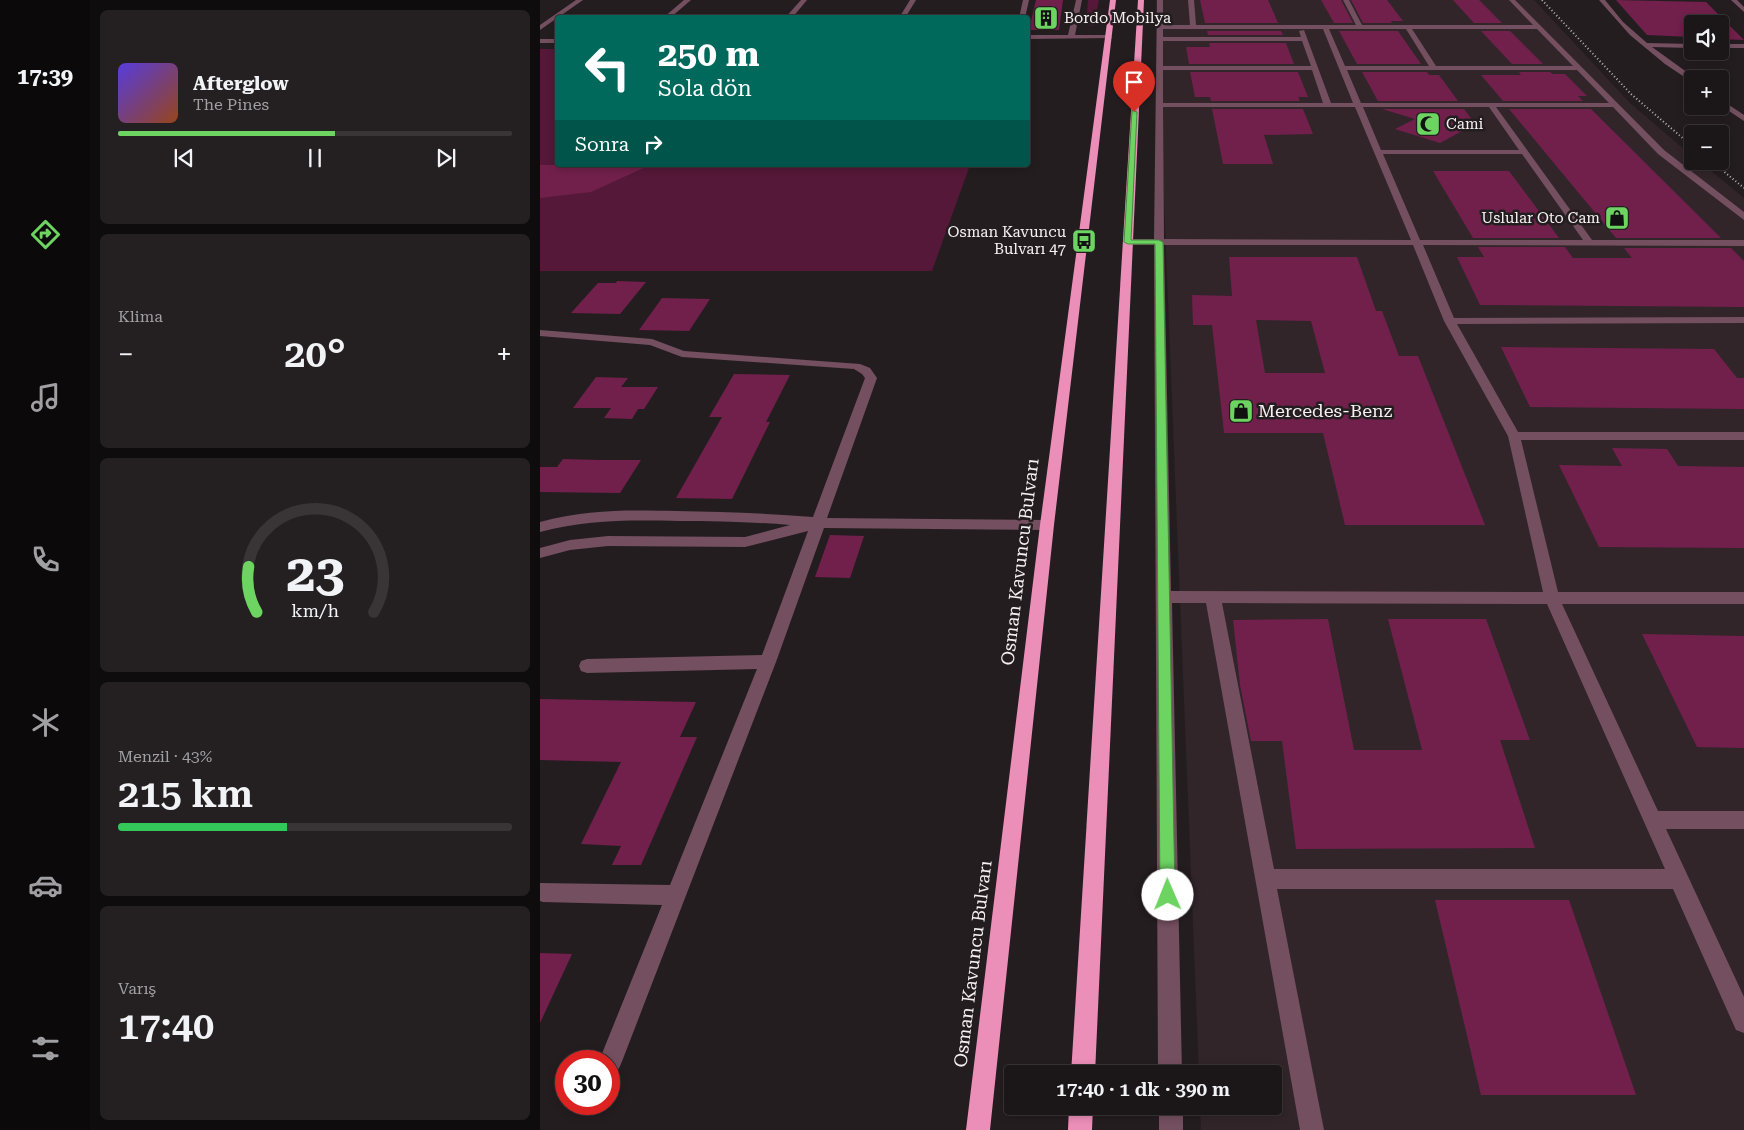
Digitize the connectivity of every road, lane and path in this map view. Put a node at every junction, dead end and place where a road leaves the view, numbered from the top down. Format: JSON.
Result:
{"nodes":[{"id":1,"x":580,"y":0,"type":"edge"},
{"id":2,"x":688,"y":0,"type":"edge"},
{"id":3,"x":804,"y":0,"type":"edge"},
{"id":4,"x":913,"y":0,"type":"edge"},
{"id":5,"x":1026,"y":0,"type":"edge"},
{"id":6,"x":1078,"y":0,"type":"edge"},
{"id":7,"x":1113,"y":0,"type":"edge"},
{"id":8,"x":1140,"y":0,"type":"edge"},
{"id":9,"x":1160,"y":0,"type":"edge"},
{"id":10,"x":1191,"y":0,"type":"edge"},
{"id":11,"x":1346,"y":0,"type":"edge"},
{"id":12,"x":1512,"y":0,"type":"edge"},
{"id":13,"x":1602,"y":0,"type":"edge"},
{"id":14,"x":1734,"y":0,"type":"edge"},
{"id":15,"x":1744,"y":10,"type":"edge"},
{"id":16,"x":559,"y":15,"type":"edge"},
{"id":17,"x":670,"y":15,"type":"edge"},
{"id":18,"x":791,"y":15,"type":"edge"},
{"id":19,"x":904,"y":15,"type":"edge"},
{"id":20,"x":1023,"y":15,"type":"edge"},
{"id":21,"x":555,"y":18,"type":"edge"},
{"id":22,"x":1193,"y":27,"type":"junction"},
{"id":23,"x":1300,"y":27,"type":"junction"},
{"id":24,"x":1360,"y":27,"type":"junction"},
{"id":25,"x":1408,"y":27,"type":"junction"},
{"id":26,"x":1539,"y":27,"type":"junction"},
{"id":27,"x":540,"y":28,"type":"edge"},
{"id":28,"x":1325,"y":28,"type":"junction"},
{"id":29,"x":1160,"y":33,"type":"junction"},
{"id":30,"x":1030,"y":37,"type":"edge"},
{"id":31,"x":1072,"y":37,"type":"junction"},
{"id":32,"x":1109,"y":37,"type":"junction"},
{"id":33,"x":1305,"y":39,"type":"junction"},
{"id":34,"x":540,"y":41,"type":"edge"},
{"id":35,"x":555,"y":41,"type":"edge"},
{"id":36,"x":1645,"y":46,"type":"junction"},
{"id":37,"x":1684,"y":46,"type":"edge"},
{"id":38,"x":1729,"y":46,"type":"edge"},
{"id":39,"x":1744,"y":46,"type":"edge"},
{"id":40,"x":1160,"y":68,"type":"junction"},
{"id":41,"x":1315,"y":68,"type":"junction"},
{"id":42,"x":1343,"y":68,"type":"junction"},
{"id":43,"x":1434,"y":68,"type":"junction"},
{"id":44,"x":1579,"y":68,"type":"junction"},
{"id":45,"x":1684,"y":74,"type":"edge"},
{"id":46,"x":1160,"y":104,"type":"junction"},
{"id":47,"x":1328,"y":105,"type":"junction"},
{"id":48,"x":1358,"y":105,"type":"junction"},
{"id":49,"x":1491,"y":105,"type":"junction"},
{"id":50,"x":1615,"y":105,"type":"junction"},
{"id":51,"x":1729,"y":108,"type":"edge"},
{"id":52,"x":1744,"y":119,"type":"edge"},
{"id":53,"x":1378,"y":152,"type":"junction"},
{"id":54,"x":1525,"y":152,"type":"junction"},
{"id":55,"x":1744,"y":217,"type":"edge"},
{"id":56,"x":1128,"y":242,"type":"junction"},
{"id":57,"x":1159,"y":242,"type":"junction"},
{"id":58,"x":1589,"y":242,"type":"junction"},
{"id":59,"x":1744,"y":242,"type":"edge"},
{"id":60,"x":1417,"y":243,"type":"junction"},
{"id":61,"x":1744,"y":320,"type":"edge"},
{"id":62,"x":1450,"y":321,"type":"junction"},
{"id":63,"x":540,"y":333,"type":"edge"},
{"id":64,"x":1514,"y":436,"type":"junction"},
{"id":65,"x":1744,"y":436,"type":"edge"},
{"id":66,"x":819,"y":523,"type":"junction"},
{"id":67,"x":1048,"y":525,"type":"junction"},
{"id":68,"x":540,"y":527,"type":"edge"},
{"id":69,"x":540,"y":553,"type":"edge"},
{"id":70,"x":1164,"y":597,"type":"junction"},
{"id":71,"x":1213,"y":597,"type":"junction"},
{"id":72,"x":1552,"y":598,"type":"junction"},
{"id":73,"x":1744,"y":598,"type":"edge"},
{"id":74,"x":768,"y":662,"type":"junction"},
{"id":75,"x":587,"y":666,"type":"dead end"},
{"id":76,"x":1652,"y":820,"type":"junction"},
{"id":77,"x":1744,"y":820,"type":"edge"},
{"id":78,"x":1265,"y":878,"type":"junction"},
{"id":79,"x":1679,"y":879,"type":"junction"},
{"id":80,"x":543,"y":892,"type":"dead end"},
{"id":81,"x":676,"y":895,"type":"junction"},
{"id":82,"x":1744,"y":1022,"type":"edge"},
{"id":83,"x":615,"y":1050,"type":"edge"},
{"id":84,"x":1083,"y":1065,"type":"edge"},
{"id":85,"x":1170,"y":1065,"type":"edge"},
{"id":86,"x":1081,"y":1115,"type":"edge"},
{"id":87,"x":1171,"y":1115,"type":"edge"},
{"id":88,"x":978,"y":1130,"type":"edge"},
{"id":89,"x":1080,"y":1130,"type":"edge"},
{"id":90,"x":1171,"y":1130,"type":"edge"},
{"id":91,"x":1312,"y":1130,"type":"edge"}],
"edges":[{"from":1,"to":16,"type":"street"},
{"from":2,"to":17,"type":"street"},
{"from":3,"to":18,"type":"street"},
{"from":4,"to":19,"type":"street"},
{"from":5,"to":20,"type":"street"},
{"from":6,"to":31,"type":"street"},
{"from":7,"to":32,"type":"highway","name":"Osman Kavuncu Bulvarı"},
{"from":8,"to":56,"type":"highway"},
{"from":9,"to":29,"type":"street"},
{"from":10,"to":22,"type":"street"},
{"from":11,"to":24,"type":"street"},
{"from":12,"to":26,"type":"street"},
{"from":13,"to":36,"type":"street"},
{"from":14,"to":15,"type":"street"},
{"from":21,"to":27,"type":"street"},
{"from":22,"to":23,"type":"street"},
{"from":22,"to":29,"type":"street"},
{"from":23,"to":28,"type":"street"},
{"from":23,"to":33,"type":"street"},
{"from":24,"to":25,"type":"street"},
{"from":24,"to":28,"type":"street"},
{"from":25,"to":26,"type":"street"},
{"from":25,"to":43,"type":"street"},
{"from":26,"to":44,"type":"street"},
{"from":28,"to":42,"type":"street"},
{"from":29,"to":33,"type":"street"},
{"from":29,"to":40,"type":"street"},
{"from":30,"to":31,"type":"street"},
{"from":31,"to":32,"type":"street"},
{"from":32,"to":67,"type":"highway","name":"Osman Kavuncu Bulvarı"},
{"from":33,"to":41,"type":"street"},
{"from":34,"to":35,"type":"street"},
{"from":36,"to":37,"type":"street"},
{"from":36,"to":45,"type":"street"},
{"from":38,"to":39,"type":"street"},
{"from":40,"to":41,"type":"street"},
{"from":40,"to":46,"type":"street"},
{"from":41,"to":47,"type":"street"},
{"from":42,"to":43,"type":"street"},
{"from":42,"to":48,"type":"street"},
{"from":43,"to":44,"type":"street"},
{"from":44,"to":50,"type":"street"},
{"from":46,"to":47,"type":"street"},
{"from":46,"to":57,"type":"street"},
{"from":47,"to":48,"type":"street"},
{"from":48,"to":49,"type":"street"},
{"from":48,"to":53,"type":"street"},
{"from":49,"to":50,"type":"street"},
{"from":49,"to":54,"type":"street"},
{"from":50,"to":55,"type":"street"},
{"from":51,"to":52,"type":"street"},
{"from":53,"to":54,"type":"street"},
{"from":53,"to":60,"type":"street"},
{"from":54,"to":58,"type":"street"},
{"from":56,"to":57,"type":"street"},
{"from":56,"to":84,"type":"highway"},
{"from":57,"to":60,"type":"street"},
{"from":57,"to":70,"type":"street"},
{"from":58,"to":59,"type":"street"},
{"from":58,"to":60,"type":"street"},
{"from":60,"to":62,"type":"street"},
{"from":61,"to":62,"type":"street"},
{"from":62,"to":64,"type":"street"},
{"from":63,"to":66,"type":"street"},
{"from":64,"to":65,"type":"street"},
{"from":64,"to":72,"type":"street"},
{"from":66,"to":67,"type":"street"},
{"from":66,"to":68,"type":"street"},
{"from":66,"to":69,"type":"street"},
{"from":66,"to":74,"type":"street"},
{"from":67,"to":88,"type":"highway","name":"Osman Kavuncu Bulvarı"},
{"from":70,"to":71,"type":"street"},
{"from":70,"to":85,"type":"street"},
{"from":71,"to":72,"type":"street"},
{"from":71,"to":78,"type":"street"},
{"from":72,"to":73,"type":"street"},
{"from":72,"to":76,"type":"street"},
{"from":74,"to":75,"type":"street"},
{"from":74,"to":81,"type":"street"},
{"from":76,"to":77,"type":"street"},
{"from":76,"to":79,"type":"street"},
{"from":78,"to":79,"type":"street"},
{"from":78,"to":91,"type":"street"},
{"from":79,"to":82,"type":"street"},
{"from":80,"to":81,"type":"street"},
{"from":81,"to":83,"type":"street"},
{"from":86,"to":89,"type":"highway"},
{"from":87,"to":90,"type":"street"}]}
